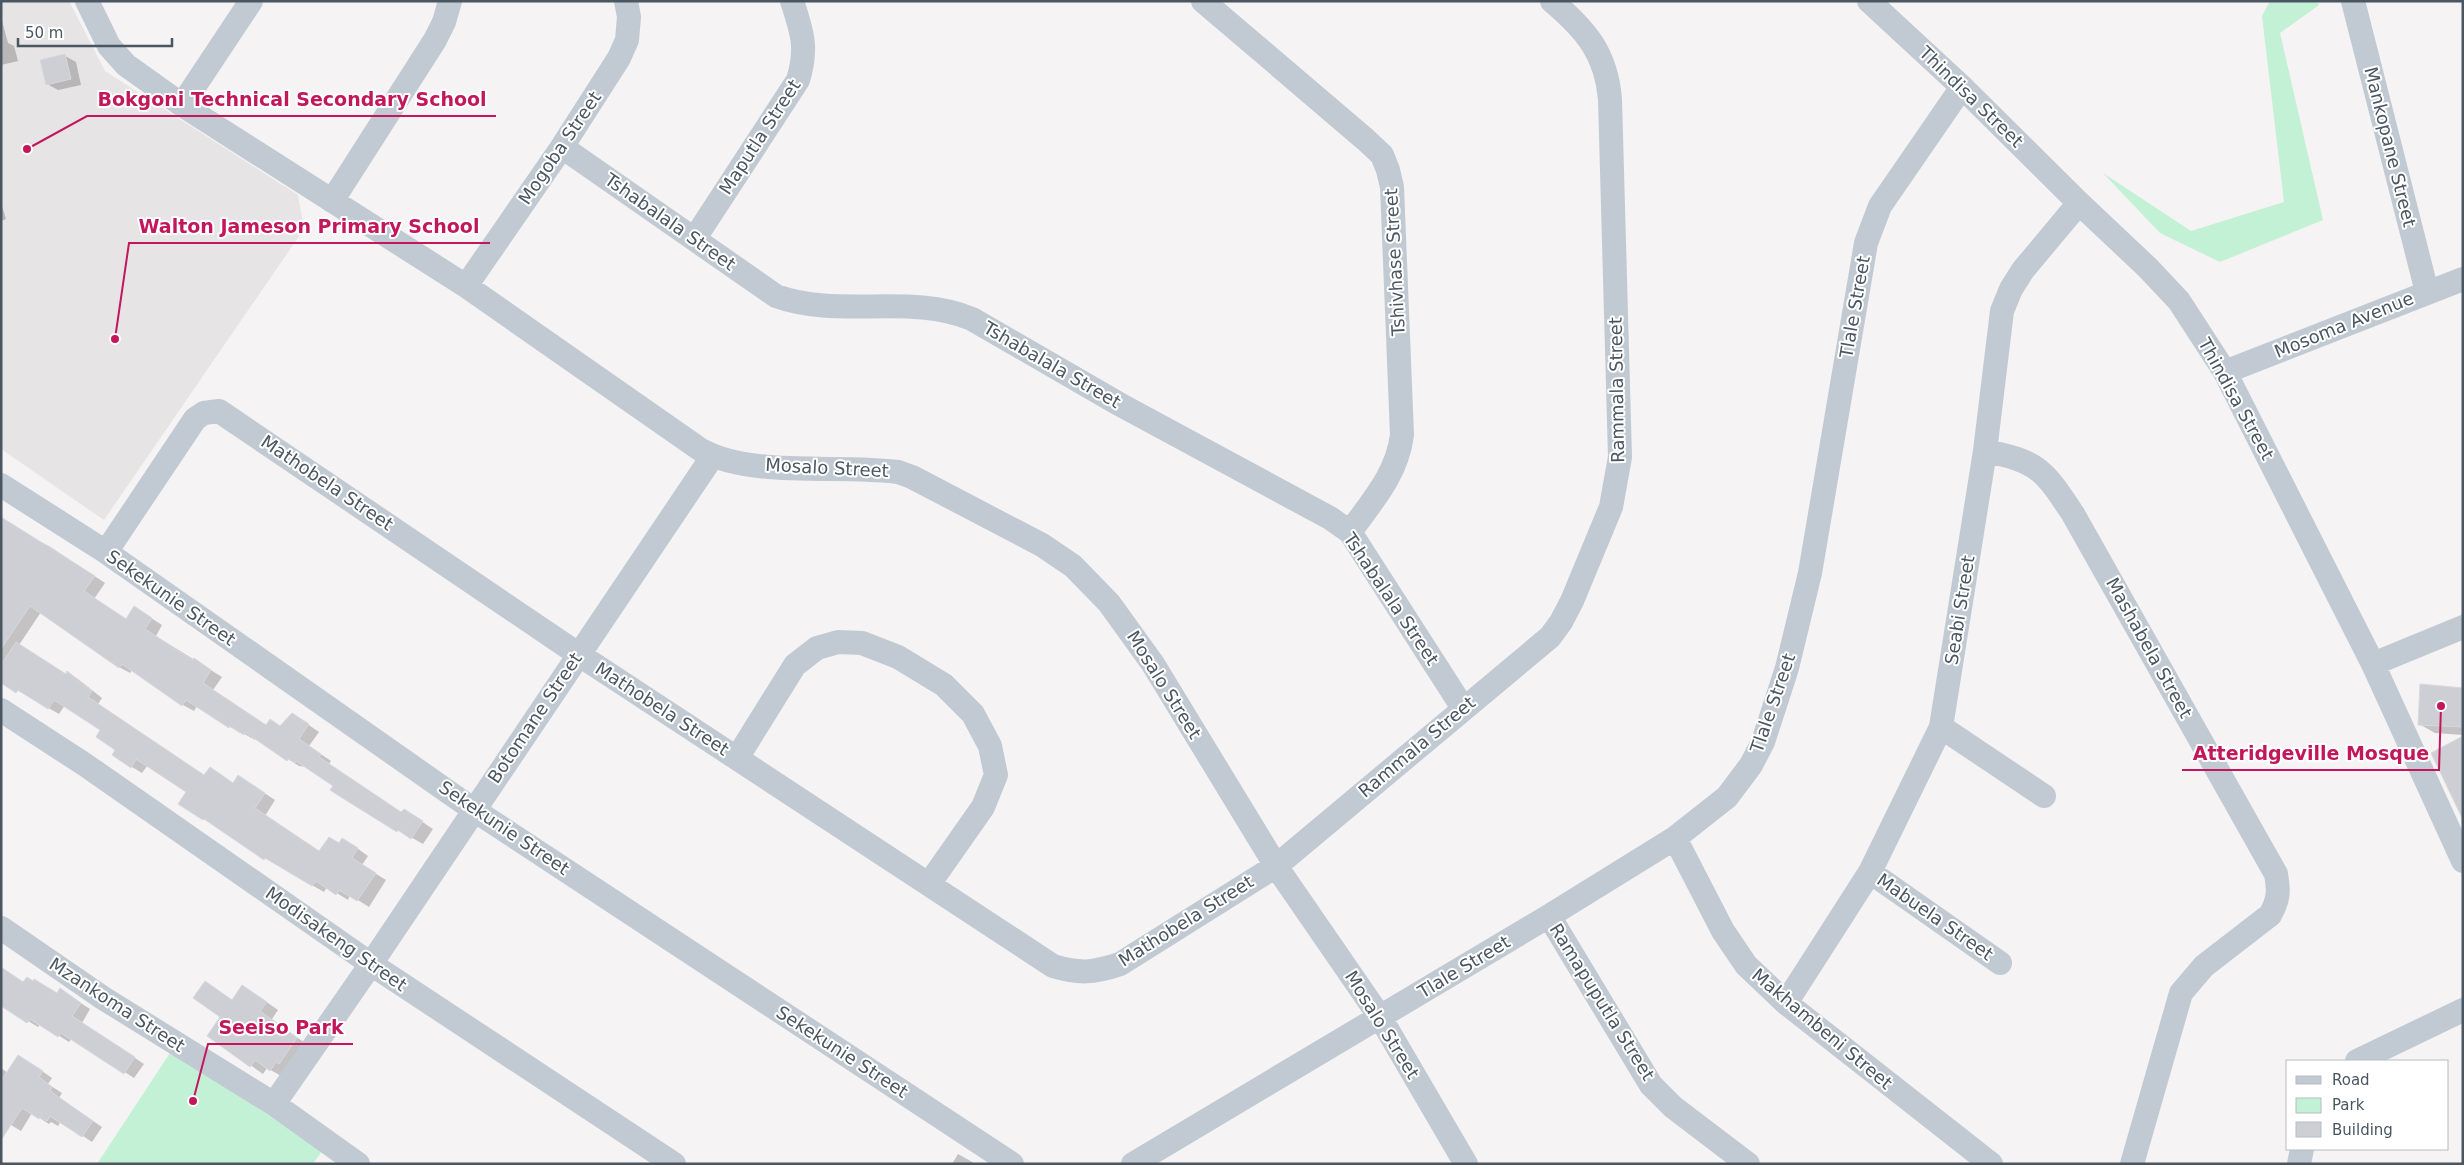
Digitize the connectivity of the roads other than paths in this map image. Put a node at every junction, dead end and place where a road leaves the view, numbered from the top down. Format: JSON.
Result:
{"nodes":[{"id":1,"x":87,"y":1,"type":"edge"},
{"id":2,"x":250,"y":1,"type":"edge"},
{"id":3,"x":450,"y":1,"type":"edge"},
{"id":4,"x":626,"y":1,"type":"edge"},
{"id":5,"x":792,"y":1,"type":"edge"},
{"id":6,"x":1203,"y":1,"type":"edge"},
{"id":7,"x":1552,"y":1,"type":"edge"},
{"id":8,"x":1869,"y":1,"type":"edge"},
{"id":9,"x":2353,"y":1,"type":"edge"},
{"id":10,"x":1962,"y":87,"type":"junction"},
{"id":11,"x":182,"y":105,"type":"junction"},
{"id":12,"x":562,"y":147,"type":"junction"},
{"id":13,"x":332,"y":201,"type":"junction"},
{"id":14,"x":2079,"y":202,"type":"junction"},
{"id":15,"x":695,"y":238,"type":"junction"},
{"id":16,"x":2463,"y":279,"type":"edge"},
{"id":17,"x":466,"y":286,"type":"junction"},
{"id":18,"x":2427,"y":292,"type":"junction"},
{"id":19,"x":2225,"y":372,"type":"junction"},
{"id":20,"x":1985,"y":451,"type":"junction"},
{"id":21,"x":712,"y":457,"type":"junction"},
{"id":22,"x":1,"y":485,"type":"edge"},
{"id":23,"x":1350,"y":532,"type":"junction"},
{"id":24,"x":106,"y":552,"type":"junction"},
{"id":25,"x":2463,"y":628,"type":"edge"},
{"id":26,"x":578,"y":654,"type":"junction"},
{"id":27,"x":2373,"y":664,"type":"junction"},
{"id":28,"x":1463,"y":708,"type":"junction"},
{"id":29,"x":1,"y":710,"type":"edge"},
{"id":30,"x":1941,"y":727,"type":"junction"},
{"id":31,"x":737,"y":758,"type":"junction"},
{"id":32,"x":2044,"y":796,"type":"dead end"},
{"id":33,"x":474,"y":810,"type":"junction"},
{"id":34,"x":1675,"y":838,"type":"junction"},
{"id":35,"x":2463,"y":861,"type":"edge"},
{"id":36,"x":1276,"y":866,"type":"junction"},
{"id":37,"x":1870,"y":872,"type":"junction"},
{"id":38,"x":929,"y":884,"type":"junction"},
{"id":39,"x":1549,"y":916,"type":"junction"},
{"id":40,"x":1,"y":928,"type":"edge"},
{"id":41,"x":2000,"y":963,"type":"dead end"},
{"id":42,"x":371,"y":964,"type":"junction"},
{"id":43,"x":1786,"y":1003,"type":"junction"},
{"id":44,"x":2463,"y":1010,"type":"edge"},
{"id":45,"x":1380,"y":1017,"type":"junction"},
{"id":46,"x":2359,"y":1060,"type":"edge"},
{"id":47,"x":274,"y":1104,"type":"junction"},
{"id":48,"x":2302,"y":1150,"type":"edge"},
{"id":49,"x":358,"y":1164,"type":"edge"},
{"id":50,"x":674,"y":1164,"type":"edge"},
{"id":51,"x":1012,"y":1164,"type":"edge"},
{"id":52,"x":1133,"y":1164,"type":"edge"},
{"id":53,"x":1466,"y":1164,"type":"edge"},
{"id":54,"x":1748,"y":1164,"type":"edge"},
{"id":55,"x":1991,"y":1164,"type":"edge"},
{"id":56,"x":2132,"y":1164,"type":"edge"},
{"id":57,"x":2299,"y":1164,"type":"edge"}],
"edges":[{"from":1,"to":11,"type":"street","name":"Mosalo Street"},
{"from":2,"to":11,"type":"street"},
{"from":3,"to":13,"type":"street"},
{"from":4,"to":12,"type":"street","name":"Mogoba Street"},
{"from":5,"to":15,"type":"street","name":"Maputla Street"},
{"from":6,"to":23,"type":"street","name":"Tshivhase Street"},
{"from":7,"to":28,"type":"street","name":"Rammala Street"},
{"from":8,"to":10,"type":"street","name":"Thindisa Street"},
{"from":9,"to":18,"type":"street","name":"Mankopane Street"},
{"from":10,"to":14,"type":"street","name":"Thindisa Street"},
{"from":10,"to":34,"type":"street","name":"Tlale Street"},
{"from":11,"to":13,"type":"street","name":"Mosalo Street"},
{"from":12,"to":15,"type":"street","name":"Tshabalala Street"},
{"from":12,"to":17,"type":"street","name":"Mogoba Street"},
{"from":13,"to":17,"type":"street","name":"Mosalo Street"},
{"from":14,"to":19,"type":"street","name":"Thindisa Street"},
{"from":14,"to":20,"type":"street","name":"Seabi Street"},
{"from":15,"to":23,"type":"street","name":"Tshabalala Street"},
{"from":16,"to":18,"type":"street","name":"Mosoma Avenue"},
{"from":17,"to":21,"type":"street","name":"Mosalo Street"},
{"from":18,"to":19,"type":"street","name":"Mosoma Avenue"},
{"from":19,"to":27,"type":"street","name":"Thindisa Street"},
{"from":20,"to":30,"type":"street","name":"Seabi Street"},
{"from":20,"to":56,"type":"street","name":"Mashabela Street"},
{"from":21,"to":26,"type":"street","name":"Botomane Street"},
{"from":21,"to":36,"type":"street","name":"Mosalo Street"},
{"from":22,"to":24,"type":"street","name":"Sekekunie Street"},
{"from":23,"to":28,"type":"street","name":"Tshabalala Street"},
{"from":24,"to":26,"type":"street","name":"Mathobela Street"},
{"from":24,"to":33,"type":"street","name":"Sekekunie Street"},
{"from":25,"to":27,"type":"street"},
{"from":26,"to":31,"type":"street","name":"Mathobela Street"},
{"from":26,"to":33,"type":"street","name":"Botomane Street"},
{"from":27,"to":35,"type":"street","name":"Thindisa Street"},
{"from":28,"to":36,"type":"street","name":"Rammala Street"},
{"from":29,"to":42,"type":"street","name":"Modisakeng Street"},
{"from":30,"to":32,"type":"street"},
{"from":30,"to":37,"type":"street","name":"Seabi Street"},
{"from":31,"to":38,"type":"street","name":"Mathobela Street"},
{"from":31,"to":38,"type":"street"},
{"from":33,"to":42,"type":"street","name":"Botomane Street"},
{"from":33,"to":51,"type":"street","name":"Sekekunie Street"},
{"from":34,"to":39,"type":"street","name":"Tlale Street"},
{"from":34,"to":43,"type":"street","name":"Makhambeni Street"},
{"from":36,"to":38,"type":"street","name":"Mathobela Street"},
{"from":36,"to":45,"type":"street","name":"Mosalo Street"},
{"from":37,"to":41,"type":"street","name":"Mabuela Street"},
{"from":37,"to":43,"type":"street","name":"Seabi Street"},
{"from":39,"to":45,"type":"street","name":"Tlale Street"},
{"from":39,"to":54,"type":"street","name":"Ramapuputla Street"},
{"from":40,"to":47,"type":"street","name":"Mzankoma Street"},
{"from":42,"to":47,"type":"street","name":"Botomane Street"},
{"from":42,"to":50,"type":"street","name":"Modisakeng Street"},
{"from":43,"to":55,"type":"street","name":"Makhambeni Street"},
{"from":44,"to":46,"type":"street"},
{"from":45,"to":52,"type":"street","name":"Tlale Street"},
{"from":45,"to":53,"type":"street","name":"Mosalo Street"},
{"from":47,"to":49,"type":"street","name":"Mzankoma Street"},
{"from":48,"to":57,"type":"street"}]}
